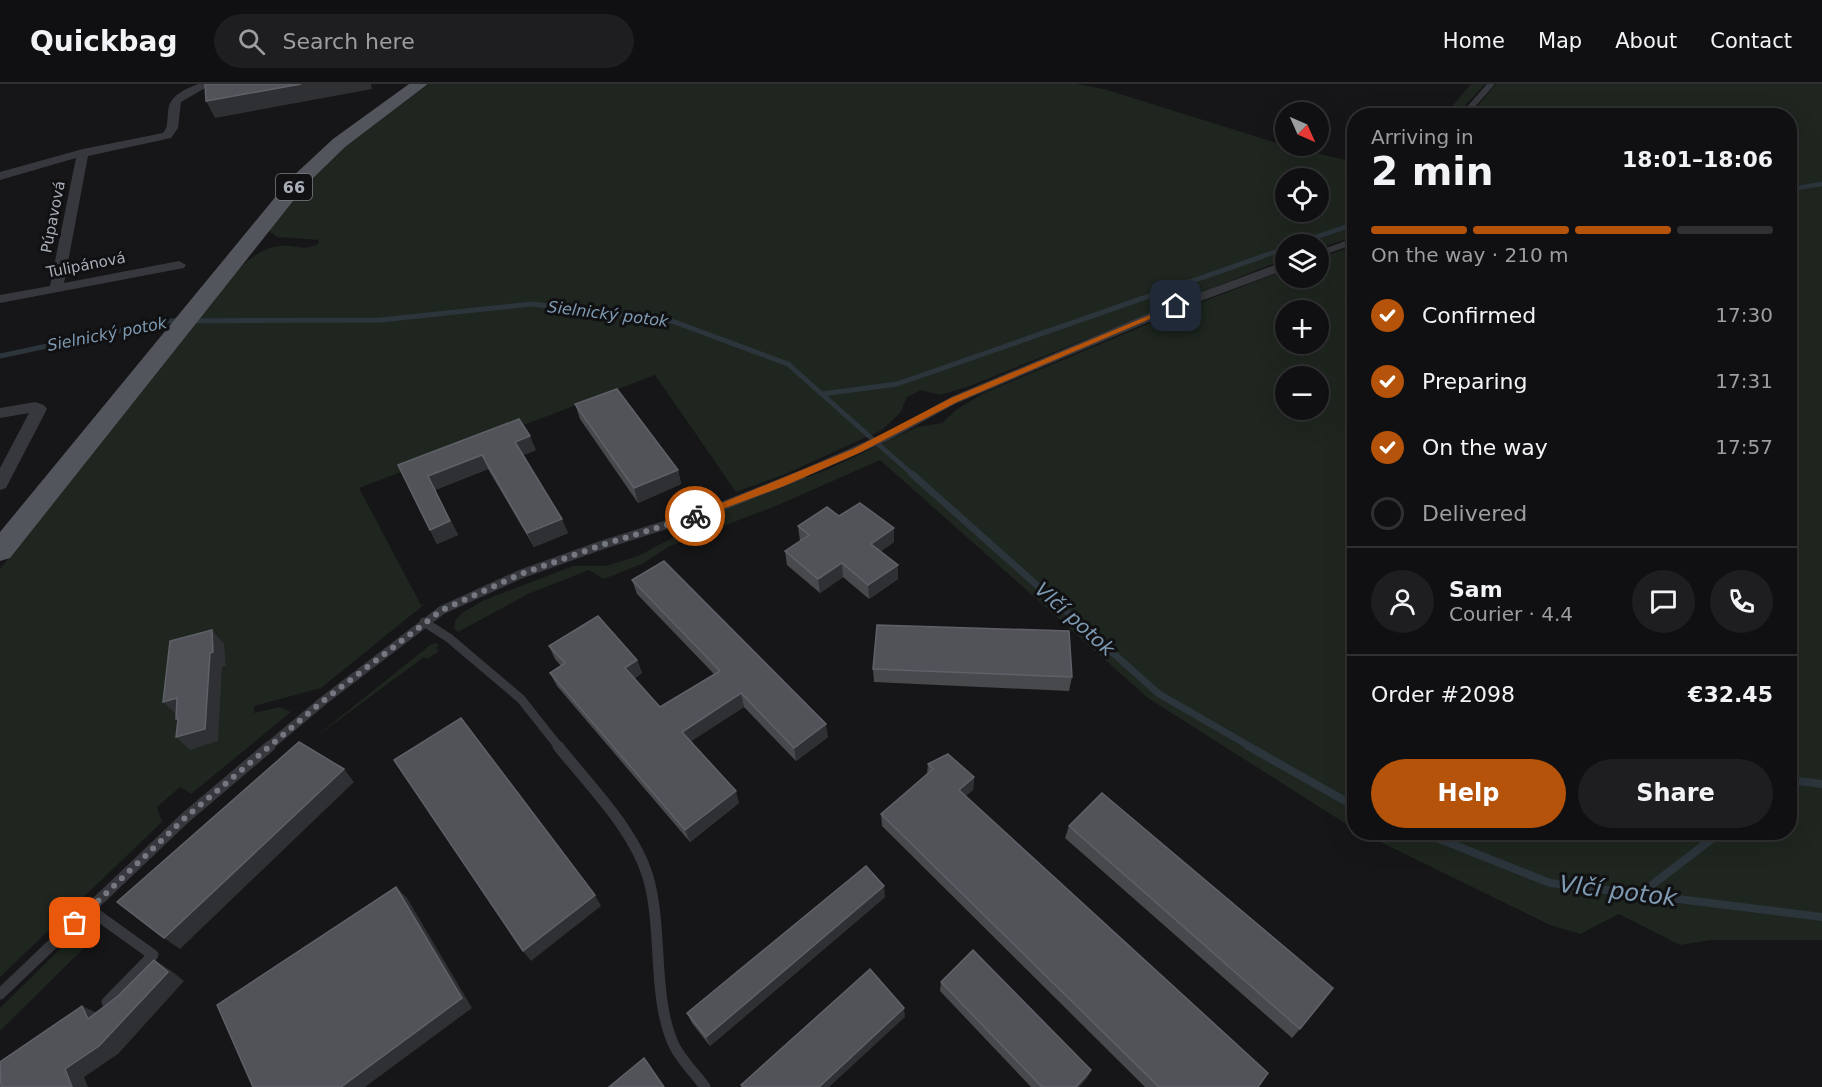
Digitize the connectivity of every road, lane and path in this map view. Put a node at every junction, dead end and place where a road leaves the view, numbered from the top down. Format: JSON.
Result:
{"nodes":[{"id":1,"x":207,"y":84,"type":"edge"},
{"id":2,"x":420,"y":84,"type":"edge"},
{"id":3,"x":1491,"y":84,"type":"edge"},
{"id":4,"x":1470,"y":108,"type":"edge"},
{"id":5,"x":83,"y":152,"type":"junction"},
{"id":6,"x":0,"y":176,"type":"edge"},
{"id":7,"x":1347,"y":244,"type":"edge"},
{"id":8,"x":1329,"y":250,"type":"edge"},
{"id":9,"x":178,"y":265,"type":"dead end"},
{"id":10,"x":1275,"y":269,"type":"edge"},
{"id":11,"x":56,"y":287,"type":"junction"},
{"id":12,"x":0,"y":299,"type":"edge"},
{"id":13,"x":0,"y":413,"type":"edge"},
{"id":14,"x":0,"y":484,"type":"edge"},
{"id":15,"x":0,"y":551,"type":"edge"},
{"id":16,"x":424,"y":622,"type":"junction"},
{"id":17,"x":90,"y":909,"type":"junction"},
{"id":18,"x":0,"y":994,"type":"edge"},
{"id":19,"x":107,"y":1002,"type":"edge"},
{"id":20,"x":705,"y":1087,"type":"edge"}],
"edges":[{"from":1,"to":5,"type":"street"},
{"from":2,"to":15,"type":"main road","number":"66"},
{"from":3,"to":4,"type":"lane"},
{"from":5,"to":6,"type":"street"},
{"from":5,"to":11,"type":"street","name":"Púpavová"},
{"from":7,"to":8,"type":"lane"},
{"from":9,"to":11,"type":"street","name":"Tulipánová"},
{"from":10,"to":16,"type":"lane"},
{"from":11,"to":12,"type":"street","name":"Tulipánová"},
{"from":13,"to":14,"type":"street"},
{"from":16,"to":17,"type":"lane"},
{"from":16,"to":20,"type":"lane"},
{"from":17,"to":18,"type":"lane"},
{"from":17,"to":19,"type":"lane"}]}
